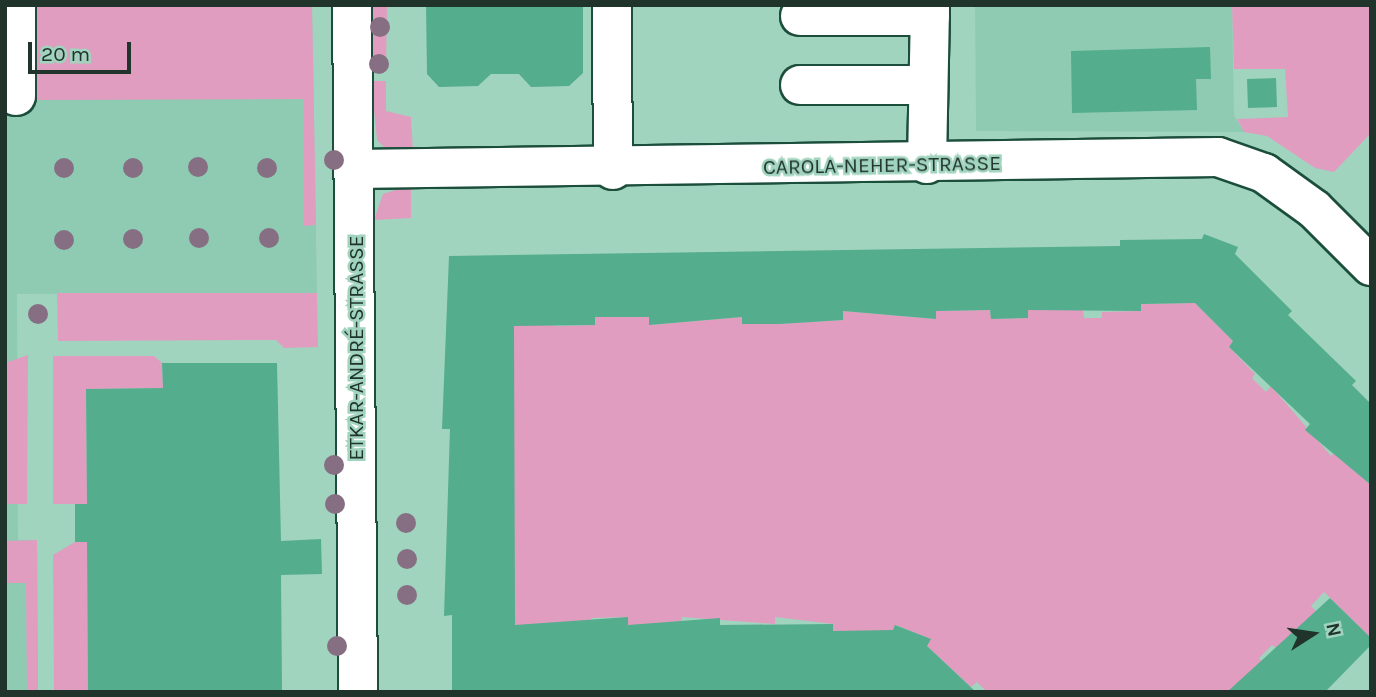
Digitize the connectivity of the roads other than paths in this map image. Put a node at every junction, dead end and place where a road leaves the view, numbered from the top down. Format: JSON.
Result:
{"nodes":[{"id":1,"x":16,"y":5,"type":"edge"},
{"id":2,"x":352,"y":5,"type":"edge"},
{"id":3,"x":612,"y":5,"type":"edge"},
{"id":4,"x":930,"y":10,"type":"edge"},
{"id":5,"x":800,"y":16,"type":"dead end"},
{"id":6,"x":800,"y":85,"type":"dead end"},
{"id":7,"x":928,"y":85,"type":"junction"},
{"id":8,"x":16,"y":96,"type":"dead end"},
{"id":9,"x":928,"y":164,"type":"junction"},
{"id":10,"x":354,"y":169,"type":"junction"},
{"id":11,"x":613,"y":170,"type":"junction"},
{"id":12,"x":1371,"y":266,"type":"edge"},
{"id":13,"x":358,"y":692,"type":"edge"}],
"edges":[{"from":1,"to":8,"type":"street"},
{"from":2,"to":10,"type":"street","name":"ETKAR-ANDRÉ-STRASSE"},
{"from":3,"to":11,"type":"street"},
{"from":4,"to":5,"type":"street"},
{"from":4,"to":7,"type":"street"},
{"from":6,"to":7,"type":"street"},
{"from":7,"to":9,"type":"street"},
{"from":9,"to":11,"type":"street","name":"CAROLA-NEHER-STRASSE"},
{"from":9,"to":12,"type":"street","name":"CAROLA-NEHER-STRASSE"},
{"from":10,"to":11,"type":"street","name":"CAROLA-NEHER-STRASSE"},
{"from":10,"to":13,"type":"street","name":"ETKAR-ANDRÉ-STRASSE"}]}
